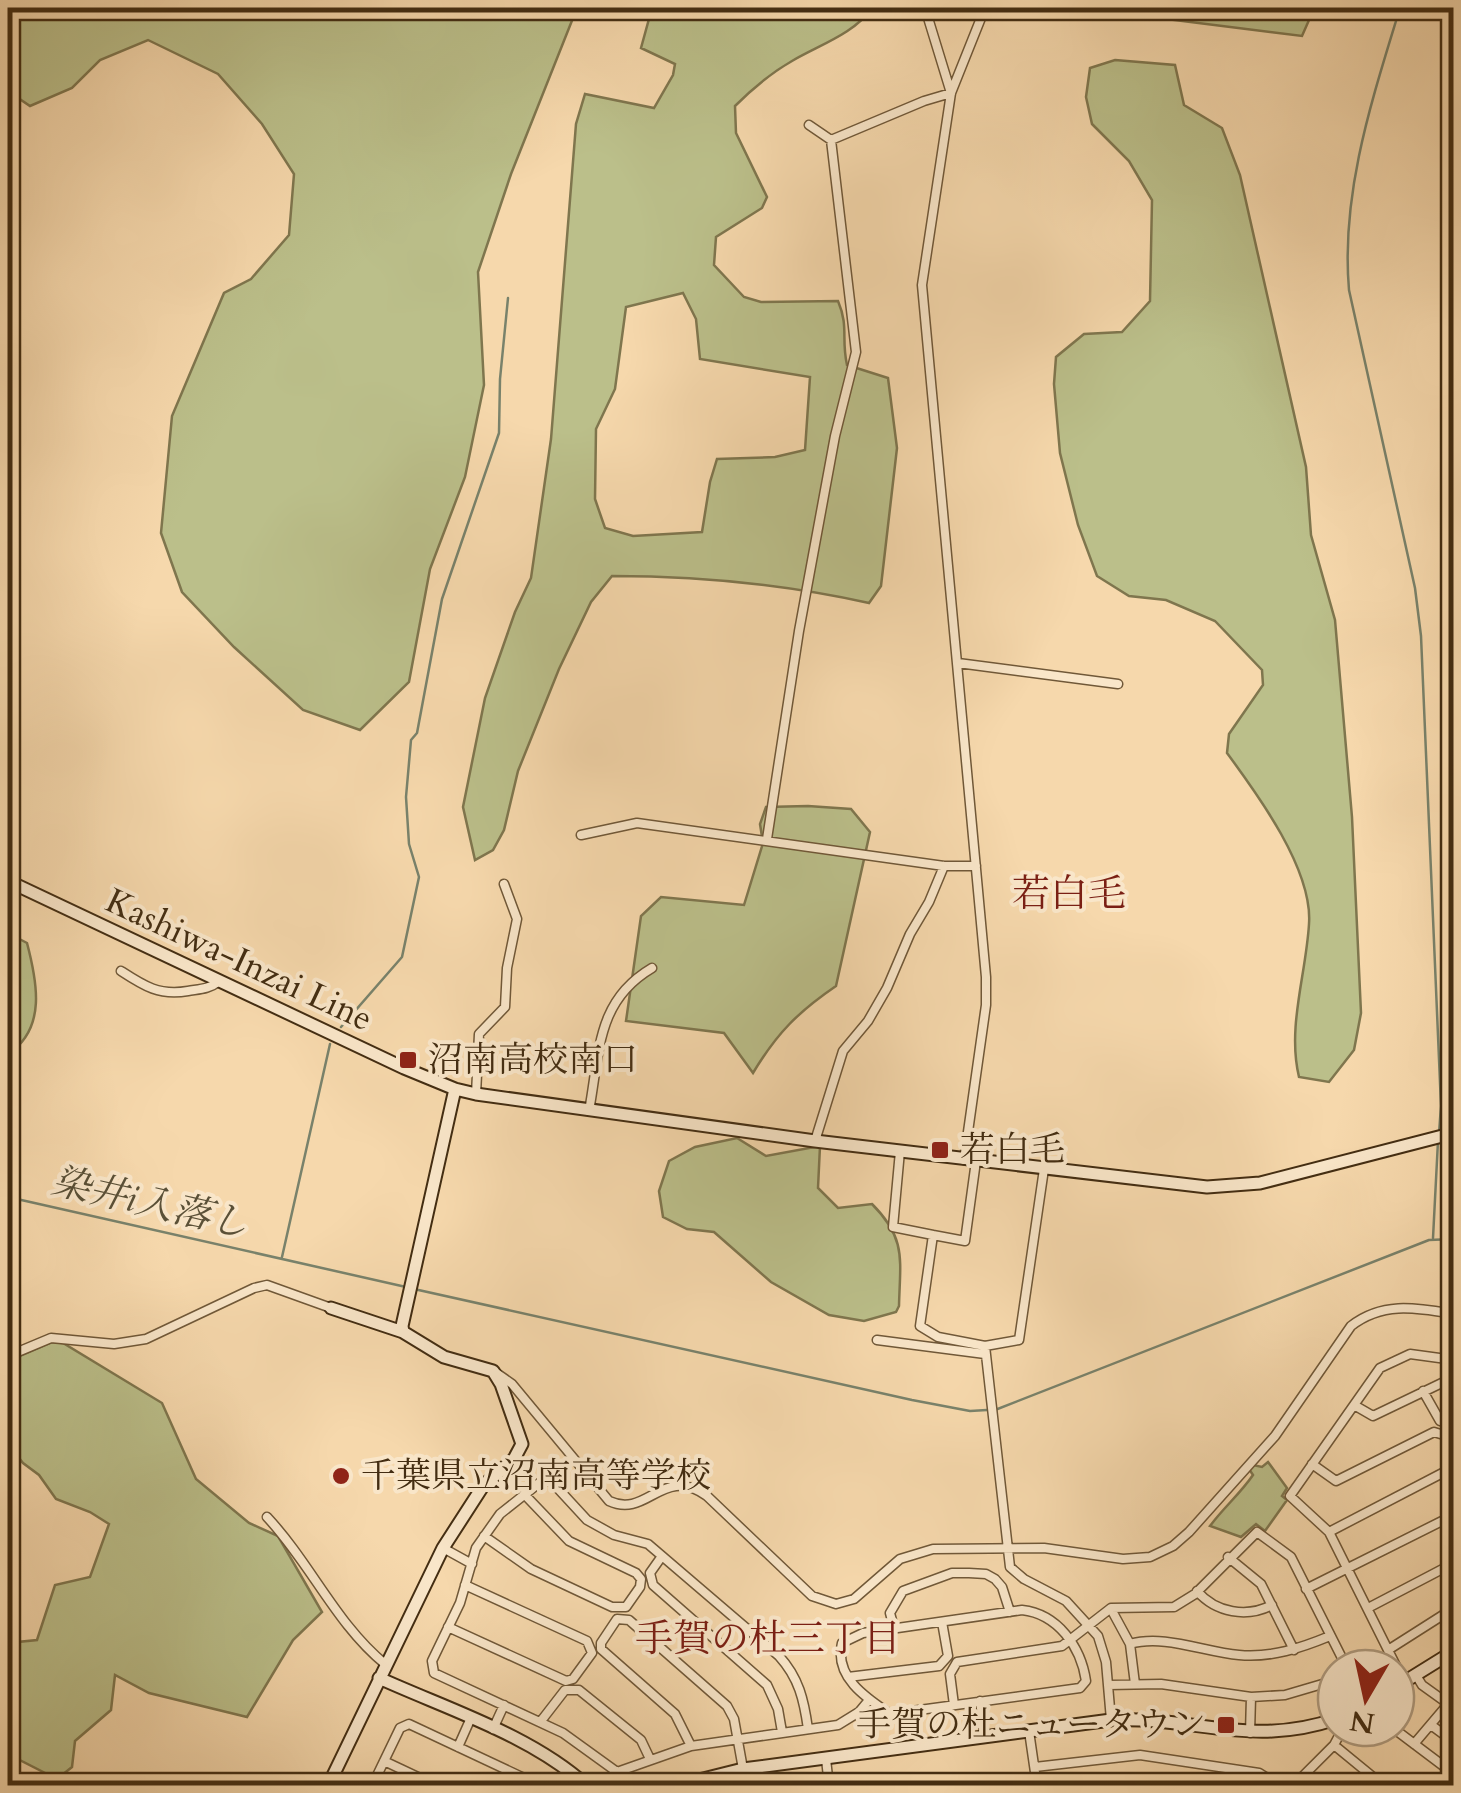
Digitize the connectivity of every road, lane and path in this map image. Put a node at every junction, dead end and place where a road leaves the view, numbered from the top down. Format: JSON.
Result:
{"nodes":[{"id":1,"x":925,"y":8,"type":"edge"},
{"id":2,"x":985,"y":8,"type":"edge"},
{"id":3,"x":951,"y":93,"type":"junction"},
{"id":4,"x":809,"y":125,"type":"dead end"},
{"id":5,"x":831,"y":140,"type":"junction"},
{"id":6,"x":958,"y":663,"type":"junction"},
{"id":7,"x":1118,"y":684,"type":"dead end"},
{"id":8,"x":582,"y":835,"type":"dead end"},
{"id":9,"x":767,"y":840,"type":"junction"},
{"id":10,"x":944,"y":866,"type":"junction"},
{"id":11,"x":976,"y":866,"type":"junction"},
{"id":12,"x":8,"y":880,"type":"edge"},
{"id":13,"x":504,"y":884,"type":"dead end"},
{"id":14,"x":652,"y":968,"type":"dead end"},
{"id":15,"x":121,"y":971,"type":"dead end"},
{"id":16,"x":218,"y":982,"type":"junction"},
{"id":17,"x":456,"y":1090,"type":"junction"},
{"id":18,"x":476,"y":1094,"type":"junction"},
{"id":19,"x":589,"y":1111,"type":"junction"},
{"id":20,"x":1454,"y":1132,"type":"edge"},
{"id":21,"x":815,"y":1142,"type":"junction"},
{"id":22,"x":900,"y":1151,"type":"junction"},
{"id":23,"x":970,"y":1160,"type":"junction"},
{"id":24,"x":1044,"y":1169,"type":"junction"},
{"id":25,"x":933,"y":1235,"type":"junction"},
{"id":26,"x":331,"y":1308,"type":"joint"},
{"id":27,"x":1454,"y":1314,"type":"edge"},
{"id":28,"x":403,"y":1332,"type":"junction"},
{"id":29,"x":878,"y":1340,"type":"dead end"},
{"id":30,"x":985,"y":1350,"type":"junction"},
{"id":31,"x":8,"y":1356,"type":"edge"},
{"id":32,"x":1452,"y":1360,"type":"edge"},
{"id":33,"x":493,"y":1371,"type":"junction"},
{"id":34,"x":1424,"y":1392,"type":"junction"},
{"id":35,"x":1354,"y":1405,"type":"junction"},
{"id":36,"x":1454,"y":1423,"type":"edge"},
{"id":37,"x":1454,"y":1450,"type":"edge"},
{"id":38,"x":1312,"y":1464,"type":"junction"},
{"id":39,"x":1454,"y":1468,"type":"edge"},
{"id":40,"x":524,"y":1494,"type":"junction"},
{"id":41,"x":1454,"y":1514,"type":"edge"},
{"id":42,"x":267,"y":1517,"type":"dead end"},
{"id":43,"x":1329,"y":1532,"type":"junction"},
{"id":44,"x":484,"y":1536,"type":"junction"},
{"id":45,"x":1006,"y":1547,"type":"junction"},
{"id":46,"x":443,"y":1548,"type":"junction"},
{"id":47,"x":662,"y":1556,"type":"junction"},
{"id":48,"x":1228,"y":1557,"type":"junction"},
{"id":49,"x":1454,"y":1563,"type":"edge"},
{"id":50,"x":472,"y":1564,"type":"junction"},
{"id":51,"x":1348,"y":1568,"type":"junction"},
{"id":52,"x":465,"y":1585,"type":"junction"},
{"id":53,"x":1306,"y":1588,"type":"junction"},
{"id":54,"x":1198,"y":1591,"type":"junction"},
{"id":55,"x":1272,"y":1605,"type":"junction"},
{"id":56,"x":1111,"y":1608,"type":"junction"},
{"id":57,"x":1368,"y":1608,"type":"junction"},
{"id":58,"x":1454,"y":1608,"type":"edge"},
{"id":59,"x":1010,"y":1612,"type":"junction"},
{"id":60,"x":942,"y":1622,"type":"junction"},
{"id":61,"x":1089,"y":1625,"type":"junction"},
{"id":62,"x":448,"y":1627,"type":"junction"},
{"id":63,"x":894,"y":1628,"type":"junction"},
{"id":64,"x":1330,"y":1636,"type":"junction"},
{"id":65,"x":1071,"y":1641,"type":"junction"},
{"id":66,"x":1130,"y":1644,"type":"junction"},
{"id":67,"x":1336,"y":1648,"type":"edge"},
{"id":68,"x":1387,"y":1648,"type":"edge"},
{"id":69,"x":1391,"y":1648,"type":"edge"},
{"id":70,"x":1294,"y":1650,"type":"junction"},
{"id":71,"x":1450,"y":1658,"type":"edge"},
{"id":72,"x":385,"y":1664,"type":"junction"},
{"id":73,"x":1416,"y":1675,"type":"joint"},
{"id":74,"x":848,"y":1677,"type":"junction"},
{"id":75,"x":379,"y":1678,"type":"junction"},
{"id":76,"x":1135,"y":1684,"type":"junction"},
{"id":77,"x":1108,"y":1685,"type":"junction"},
{"id":78,"x":1316,"y":1686,"type":"edge"},
{"id":79,"x":1251,"y":1697,"type":"junction"},
{"id":80,"x":869,"y":1700,"type":"junction"},
{"id":81,"x":980,"y":1701,"type":"junction"},
{"id":82,"x":504,"y":1704,"type":"junction"},
{"id":83,"x":954,"y":1705,"type":"junction"},
{"id":84,"x":1451,"y":1706,"type":"edge"},
{"id":85,"x":470,"y":1720,"type":"junction"},
{"id":86,"x":1111,"y":1720,"type":"junction"},
{"id":87,"x":540,"y":1721,"type":"junction"},
{"id":88,"x":1316,"y":1724,"type":"edge"},
{"id":89,"x":1430,"y":1725,"type":"junction"},
{"id":90,"x":808,"y":1728,"type":"junction"},
{"id":91,"x":493,"y":1729,"type":"junction"},
{"id":92,"x":1029,"y":1731,"type":"junction"},
{"id":93,"x":782,"y":1732,"type":"junction"},
{"id":94,"x":1250,"y":1734,"type":"junction"},
{"id":95,"x":739,"y":1738,"type":"junction"},
{"id":96,"x":985,"y":1738,"type":"junction"},
{"id":97,"x":1416,"y":1742,"type":"edge"},
{"id":98,"x":1454,"y":1742,"type":"edge"},
{"id":99,"x":458,"y":1746,"type":"junction"},
{"id":100,"x":691,"y":1746,"type":"junction"},
{"id":101,"x":1416,"y":1746,"type":"edge"},
{"id":102,"x":1331,"y":1748,"type":"edge"},
{"id":103,"x":1338,"y":1748,"type":"edge"},
{"id":104,"x":650,"y":1758,"type":"junction"},
{"id":105,"x":826,"y":1759,"type":"junction"},
{"id":106,"x":384,"y":1761,"type":"junction"},
{"id":107,"x":1034,"y":1767,"type":"junction"},
{"id":108,"x":743,"y":1770,"type":"junction"},
{"id":109,"x":1239,"y":1770,"type":"junction"},
{"id":110,"x":1454,"y":1774,"type":"edge"},
{"id":111,"x":328,"y":1786,"type":"edge"},
{"id":112,"x":372,"y":1786,"type":"edge"},
{"id":113,"x":437,"y":1786,"type":"edge"},
{"id":114,"x":540,"y":1786,"type":"edge"},
{"id":115,"x":587,"y":1786,"type":"edge"},
{"id":116,"x":675,"y":1786,"type":"edge"},
{"id":117,"x":828,"y":1786,"type":"edge"},
{"id":118,"x":1037,"y":1786,"type":"edge"},
{"id":119,"x":1236,"y":1786,"type":"edge"},
{"id":120,"x":1280,"y":1786,"type":"edge"},
{"id":121,"x":1292,"y":1786,"type":"edge"},
{"id":122,"x":1384,"y":1786,"type":"edge"}],
"edges":[{"from":1,"to":3,"type":"street"},
{"from":2,"to":3,"type":"street"},
{"from":3,"to":5,"type":"street"},
{"from":3,"to":6,"type":"street"},
{"from":4,"to":5,"type":"street"},
{"from":5,"to":9,"type":"street"},
{"from":6,"to":7,"type":"street"},
{"from":6,"to":11,"type":"street"},
{"from":8,"to":9,"type":"street"},
{"from":9,"to":10,"type":"street"},
{"from":10,"to":11,"type":"street"},
{"from":10,"to":21,"type":"street"},
{"from":11,"to":23,"type":"street"},
{"from":12,"to":16,"type":"street","name":"Kashiwa-Inzai Line"},
{"from":13,"to":18,"type":"street"},
{"from":14,"to":19,"type":"street"},
{"from":15,"to":16,"type":"street"},
{"from":16,"to":17,"type":"street","name":"Kashiwa-Inzai Line"},
{"from":17,"to":18,"type":"street","name":"Kashiwa-Inzai Line"},
{"from":17,"to":28,"type":"street"},
{"from":18,"to":19,"type":"street","name":"Kashiwa-Inzai Line"},
{"from":19,"to":21,"type":"street","name":"Kashiwa-Inzai Line"},
{"from":20,"to":24,"type":"street","name":"Kashiwa-Inzai Line"},
{"from":21,"to":22,"type":"street","name":"Kashiwa-Inzai Line"},
{"from":22,"to":23,"type":"street","name":"Kashiwa-Inzai Line"},
{"from":22,"to":25,"type":"street"},
{"from":23,"to":24,"type":"street","name":"Kashiwa-Inzai Line"},
{"from":23,"to":25,"type":"street"},
{"from":24,"to":30,"type":"street"},
{"from":25,"to":30,"type":"street"},
{"from":26,"to":28,"type":"street"},
{"from":26,"to":31,"type":"street"},
{"from":27,"to":45,"type":"street"},
{"from":28,"to":33,"type":"street"},
{"from":29,"to":30,"type":"street"},
{"from":30,"to":45,"type":"street"},
{"from":32,"to":34,"type":"street"},
{"from":32,"to":35,"type":"street"},
{"from":33,"to":45,"type":"street"},
{"from":33,"to":46,"type":"street"},
{"from":34,"to":35,"type":"street"},
{"from":34,"to":36,"type":"street"},
{"from":35,"to":38,"type":"street"},
{"from":37,"to":38,"type":"street"},
{"from":38,"to":43,"type":"street"},
{"from":39,"to":43,"type":"street"},
{"from":40,"to":44,"type":"street"},
{"from":40,"to":44,"type":"street"},
{"from":40,"to":47,"type":"street"},
{"from":41,"to":51,"type":"street"},
{"from":42,"to":72,"type":"street"},
{"from":43,"to":51,"type":"street"},
{"from":44,"to":50,"type":"street"},
{"from":45,"to":61,"type":"street"},
{"from":46,"to":50,"type":"street"},
{"from":46,"to":72,"type":"street"},
{"from":47,"to":90,"type":"street"},
{"from":47,"to":93,"type":"street"},
{"from":48,"to":53,"type":"street"},
{"from":48,"to":54,"type":"street"},
{"from":48,"to":55,"type":"street"},
{"from":49,"to":57,"type":"street"},
{"from":50,"to":52,"type":"street"},
{"from":51,"to":53,"type":"street"},
{"from":51,"to":57,"type":"street"},
{"from":52,"to":62,"type":"street"},
{"from":52,"to":62,"type":"street"},
{"from":53,"to":64,"type":"street"},
{"from":54,"to":55,"type":"street"},
{"from":54,"to":56,"type":"street"},
{"from":55,"to":70,"type":"street"},
{"from":56,"to":61,"type":"street"},
{"from":56,"to":66,"type":"street"},
{"from":57,"to":68,"type":"street"},
{"from":58,"to":69,"type":"street"},
{"from":59,"to":60,"type":"street"},
{"from":59,"to":63,"type":"street"},
{"from":59,"to":65,"type":"street"},
{"from":60,"to":63,"type":"street"},
{"from":60,"to":74,"type":"street"},
{"from":61,"to":65,"type":"street"},
{"from":61,"to":77,"type":"street"},
{"from":62,"to":82,"type":"street"},
{"from":63,"to":74,"type":"street"},
{"from":64,"to":67,"type":"street"},
{"from":64,"to":70,"type":"street"},
{"from":65,"to":81,"type":"street"},
{"from":65,"to":83,"type":"street"},
{"from":66,"to":70,"type":"street"},
{"from":66,"to":76,"type":"street"},
{"from":71,"to":73,"type":"street"},
{"from":72,"to":75,"type":"street"},
{"from":73,"to":84,"type":"street"},
{"from":74,"to":80,"type":"street"},
{"from":75,"to":85,"type":"street"},
{"from":75,"to":111,"type":"street"},
{"from":76,"to":77,"type":"street"},
{"from":76,"to":79,"type":"street"},
{"from":77,"to":86,"type":"street"},
{"from":78,"to":79,"type":"street"},
{"from":79,"to":94,"type":"street"},
{"from":80,"to":83,"type":"street"},
{"from":80,"to":90,"type":"street"},
{"from":81,"to":83,"type":"street"},
{"from":81,"to":96,"type":"street"},
{"from":82,"to":87,"type":"street"},
{"from":82,"to":91,"type":"street"},
{"from":84,"to":89,"type":"street"},
{"from":85,"to":91,"type":"street"},
{"from":85,"to":99,"type":"street"},
{"from":86,"to":92,"type":"street"},
{"from":86,"to":94,"type":"street"},
{"from":87,"to":104,"type":"street"},
{"from":87,"to":104,"type":"street"},
{"from":88,"to":94,"type":"street"},
{"from":89,"to":97,"type":"street"},
{"from":89,"to":98,"type":"street"},
{"from":90,"to":93,"type":"street"},
{"from":91,"to":115,"type":"street"},
{"from":92,"to":96,"type":"street"},
{"from":92,"to":107,"type":"street"},
{"from":93,"to":95,"type":"street"},
{"from":95,"to":100,"type":"street"},
{"from":95,"to":100,"type":"street"},
{"from":95,"to":108,"type":"street"},
{"from":96,"to":105,"type":"street"},
{"from":99,"to":106,"type":"street"},
{"from":99,"to":114,"type":"street"},
{"from":100,"to":104,"type":"street"},
{"from":101,"to":110,"type":"street"},
{"from":102,"to":121,"type":"street"},
{"from":103,"to":122,"type":"street"},
{"from":105,"to":108,"type":"street"},
{"from":105,"to":117,"type":"street"},
{"from":106,"to":112,"type":"street"},
{"from":106,"to":113,"type":"street"},
{"from":107,"to":109,"type":"street"},
{"from":107,"to":118,"type":"street"},
{"from":108,"to":116,"type":"street"},
{"from":109,"to":119,"type":"street"},
{"from":109,"to":120,"type":"street"}]}
